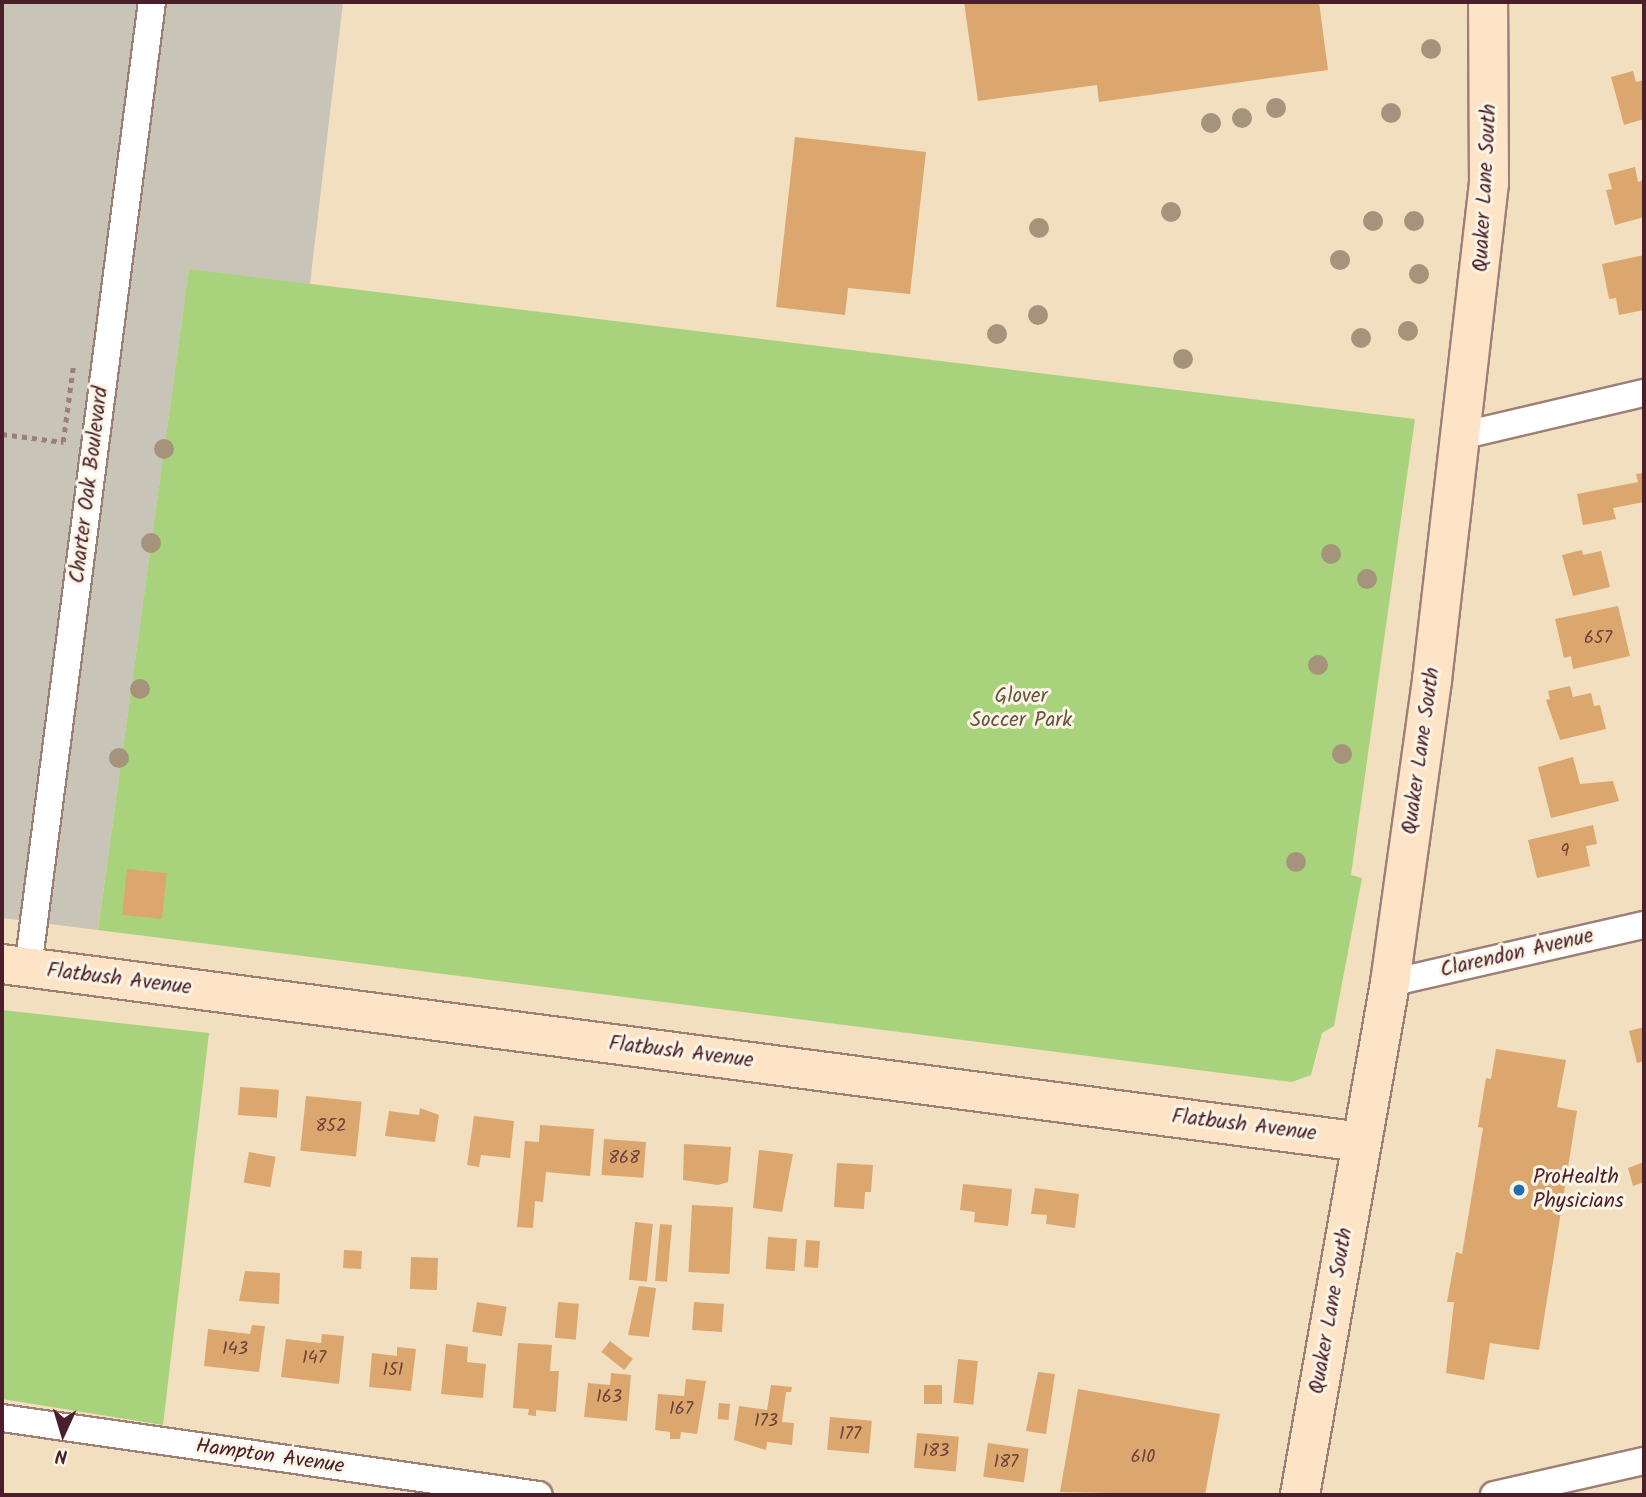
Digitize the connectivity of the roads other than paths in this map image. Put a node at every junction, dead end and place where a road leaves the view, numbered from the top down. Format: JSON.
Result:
{"nodes":[{"id":1,"x":152,"y":2,"type":"edge"},
{"id":2,"x":1488,"y":2,"type":"edge"},
{"id":3,"x":1644,"y":393,"type":"edge"},
{"id":4,"x":1460,"y":436,"type":"junction"},
{"id":5,"x":1644,"y":925,"type":"edge"},
{"id":6,"x":15,"y":966,"type":"edge"},
{"id":7,"x":1390,"y":983,"type":"junction"},
{"id":8,"x":1361,"y":1142,"type":"junction"},
{"id":9,"x":2,"y":1418,"type":"edge"},
{"id":10,"x":1644,"y":1461,"type":"edge"},
{"id":11,"x":538,"y":1495,"type":"edge"},
{"id":12,"x":1300,"y":1495,"type":"edge"},
{"id":13,"x":1494,"y":1495,"type":"edge"}],
"edges":[{"from":1,"to":6,"type":"street","name":"Charter Oak Boulevard"},
{"from":2,"to":4,"type":"main road","name":"Quaker Lane South"},
{"from":3,"to":4,"type":"street"},
{"from":4,"to":7,"type":"main road","name":"Quaker Lane South"},
{"from":5,"to":7,"type":"street","name":"Clarendon Avenue"},
{"from":6,"to":8,"type":"main road","name":"Flatbush Avenue"},
{"from":7,"to":8,"type":"main road","name":"Quaker Lane South"},
{"from":8,"to":12,"type":"main road","name":"Quaker Lane South"},
{"from":9,"to":11,"type":"street","name":"Hampton Avenue"},
{"from":10,"to":13,"type":"street"}]}
